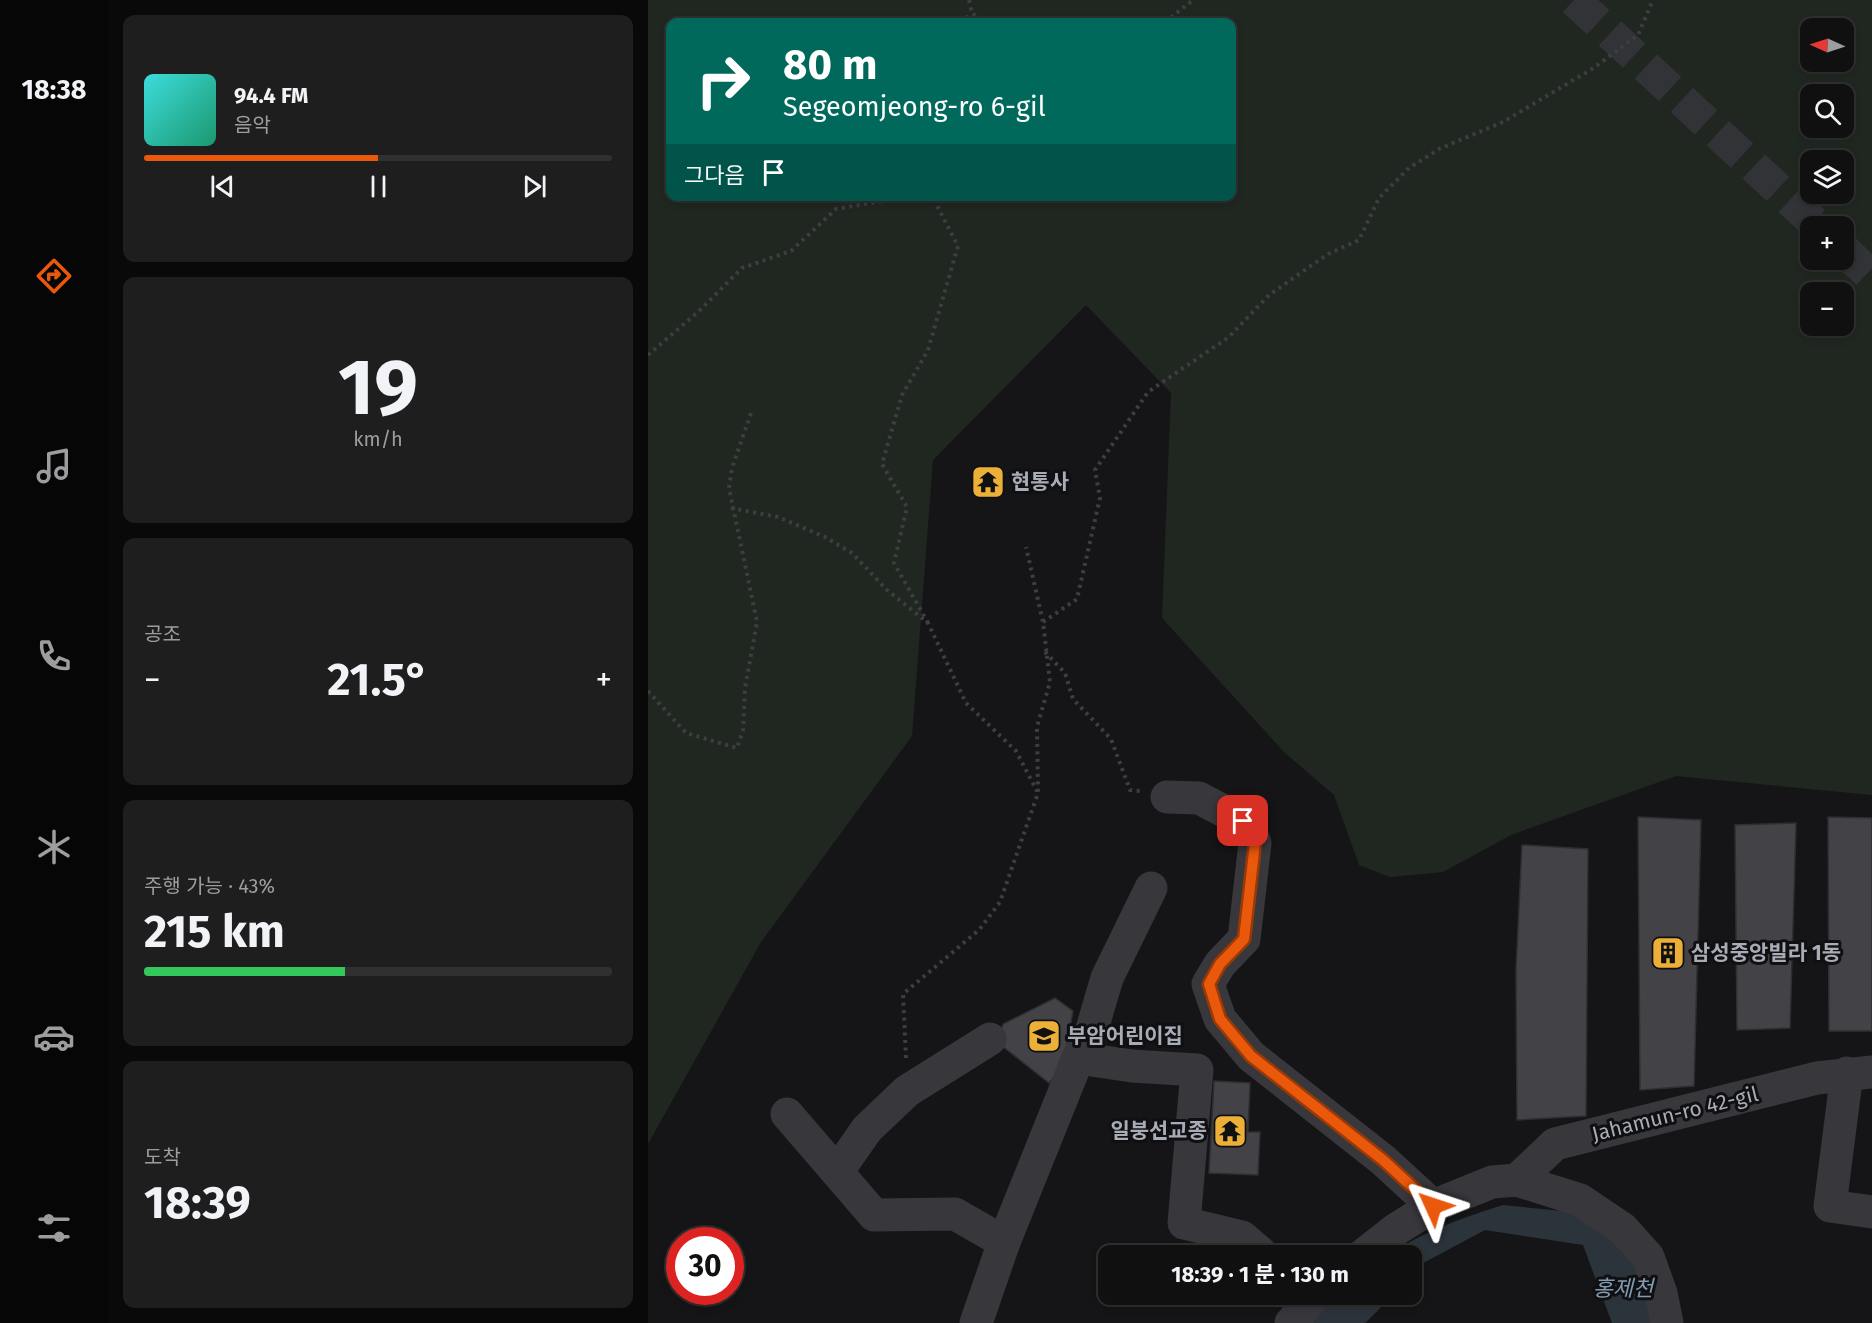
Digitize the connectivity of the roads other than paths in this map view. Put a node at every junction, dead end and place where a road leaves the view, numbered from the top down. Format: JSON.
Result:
{"nodes":[{"id":1,"x":1167,"y":797,"type":"road end"},
{"id":2,"x":1151,"y":888,"type":"dead end"},
{"id":3,"x":990,"y":1039,"type":"dead end"},
{"id":4,"x":1078,"y":1058,"type":"junction"},
{"id":5,"x":1860,"y":1073,"type":"edge"},
{"id":6,"x":787,"y":1114,"type":"dead end"},
{"id":7,"x":837,"y":1172,"type":"junction"},
{"id":8,"x":1517,"y":1180,"type":"junction"},
{"id":9,"x":1433,"y":1206,"type":"junction"},
{"id":10,"x":1872,"y":1212,"type":"edge"},
{"id":11,"x":1004,"y":1242,"type":"junction"},
{"id":12,"x":1251,"y":1245,"type":"edge"},
{"id":13,"x":1376,"y":1245,"type":"edge"},
{"id":14,"x":1306,"y":1305,"type":"edge"},
{"id":15,"x":976,"y":1323,"type":"edge"},
{"id":16,"x":1292,"y":1323,"type":"edge"},
{"id":17,"x":1667,"y":1323,"type":"edge"}],
"edges":[{"from":1,"to":9,"type":"street"},
{"from":2,"to":4,"type":"street"},
{"from":3,"to":7,"type":"street"},
{"from":4,"to":11,"type":"street"},
{"from":4,"to":12,"type":"street"},
{"from":5,"to":8,"type":"street","name":"Jahamun-ro 42-gil"},
{"from":5,"to":10,"type":"street","name":"Jahamun-ro 42-gil"},
{"from":6,"to":7,"type":"street"},
{"from":7,"to":11,"type":"street"},
{"from":8,"to":9,"type":"street"},
{"from":8,"to":17,"type":"street"},
{"from":9,"to":13,"type":"street"},
{"from":11,"to":15,"type":"street"},
{"from":14,"to":16,"type":"street"}]}
